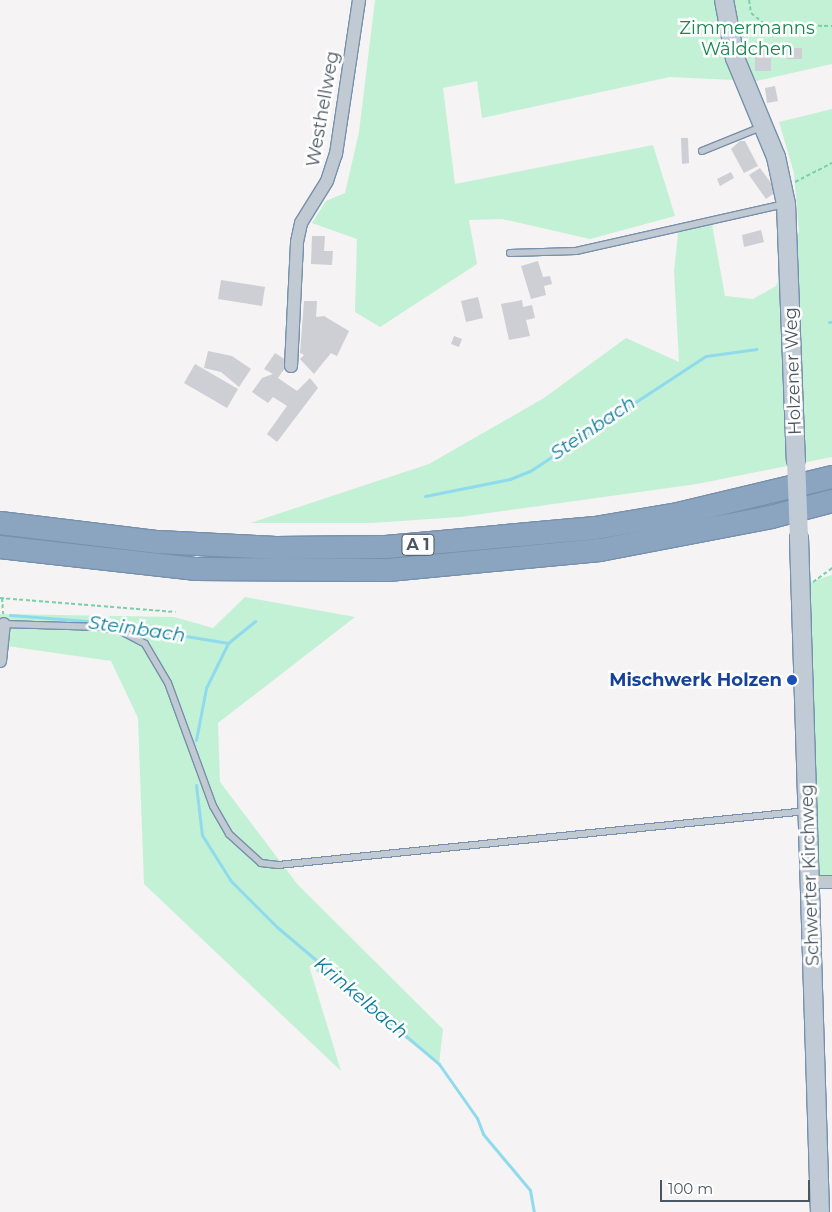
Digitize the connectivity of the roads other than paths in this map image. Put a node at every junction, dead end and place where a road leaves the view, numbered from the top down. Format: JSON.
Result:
{"nodes":[{"id":1,"x":359,"y":0,"type":"edge"},
{"id":2,"x":724,"y":0,"type":"edge"},
{"id":3,"x":765,"y":125,"type":"junction"},
{"id":4,"x":702,"y":151,"type":"dead end"},
{"id":5,"x":785,"y":196,"type":"junction"},
{"id":6,"x":510,"y":253,"type":"dead end"},
{"id":7,"x":291,"y":366,"type":"dead end"},
{"id":8,"x":832,"y":477,"type":"edge"},
{"id":9,"x":832,"y":502,"type":"edge"},
{"id":10,"x":0,"y":523,"type":"edge"},
{"id":11,"x":799,"y":538,"type":"joint"},
{"id":12,"x":0,"y":547,"type":"edge"},
{"id":13,"x":2,"y":624,"type":"edge"},
{"id":14,"x":0,"y":661,"type":"edge"},
{"id":15,"x":808,"y":811,"type":"junction"},
{"id":16,"x":810,"y":882,"type":"junction"},
{"id":17,"x":832,"y":882,"type":"edge"},
{"id":18,"x":820,"y":1212,"type":"edge"}],
"edges":[{"from":1,"to":7,"type":"street","name":"Westhellweg"},
{"from":2,"to":3,"type":"main road","name":"Holzener Weg"},
{"from":3,"to":4,"type":"lane"},
{"from":3,"to":5,"type":"main road","name":"Holzener Weg"},
{"from":5,"to":6,"type":"lane"},
{"from":5,"to":11,"type":"main road","name":"Holzener Weg","bridge":true},
{"from":8,"to":10,"type":"highway","number":"A 1"},
{"from":9,"to":12,"type":"highway","number":"A 1"},
{"from":11,"to":15,"type":"main road","name":"Schwerter Kirchweg"},
{"from":13,"to":14,"type":"street"},
{"from":13,"to":15,"type":"lane"},
{"from":15,"to":16,"type":"main road","name":"Schwerter Kirchweg"},
{"from":16,"to":17,"type":"street"},
{"from":16,"to":18,"type":"main road","name":"Schwerter Kirchweg"}]}
